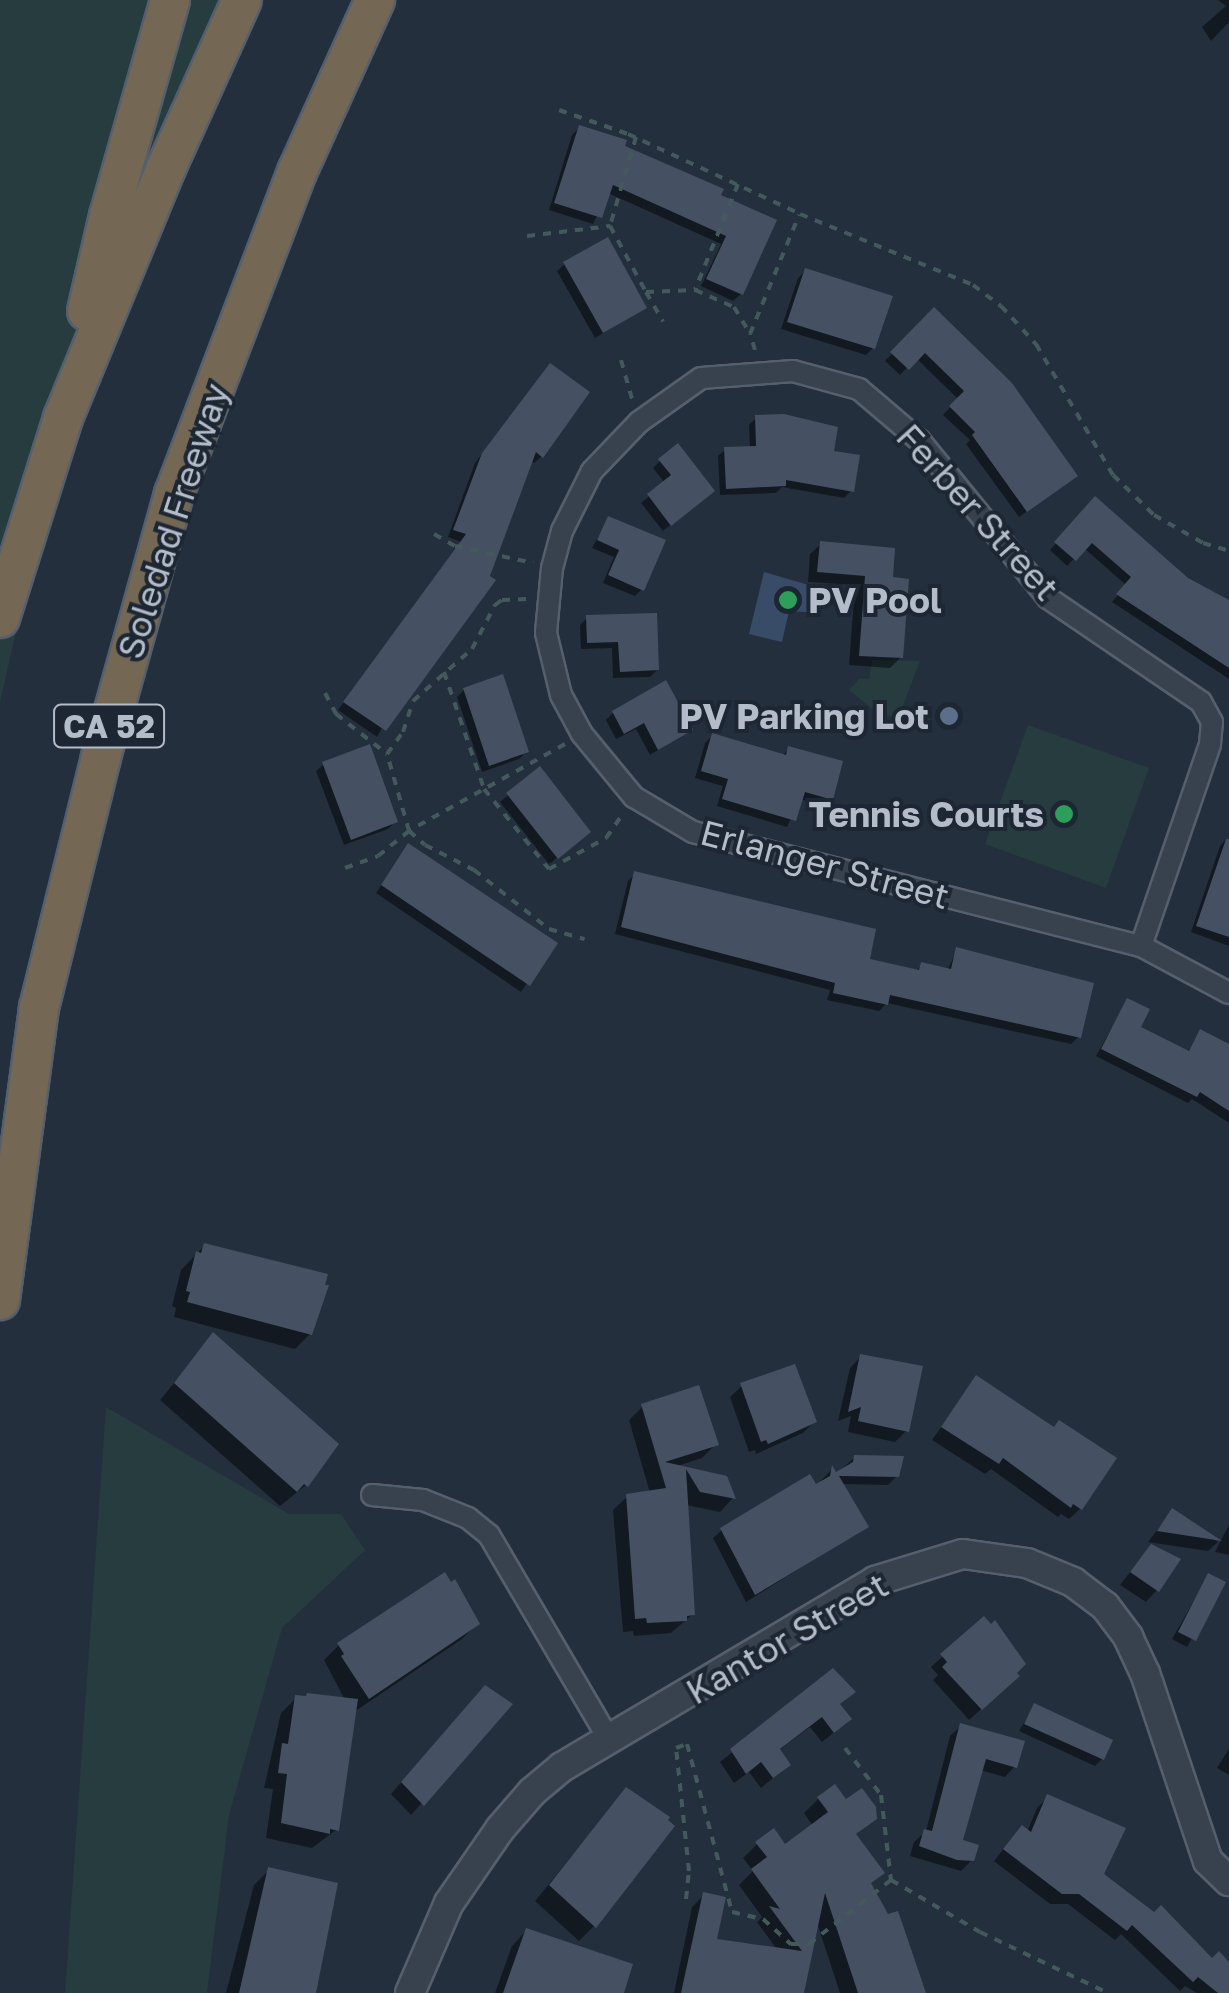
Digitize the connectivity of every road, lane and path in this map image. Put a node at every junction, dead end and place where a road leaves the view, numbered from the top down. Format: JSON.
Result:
{"nodes":[{"id":1,"x":170,"y":0,"type":"edge"},
{"id":2,"x":242,"y":0,"type":"edge"},
{"id":3,"x":375,"y":0,"type":"edge"},
{"id":4,"x":394,"y":0,"type":"edge"},
{"id":5,"x":559,"y":110,"type":"dead end"},
{"id":6,"x":636,"y":138,"type":"junction"},
{"id":7,"x":298,"y":172,"type":"junction"},
{"id":8,"x":738,"y":184,"type":"junction"},
{"id":9,"x":800,"y":214,"type":"junction"},
{"id":10,"x":610,"y":226,"type":"junction"},
{"id":11,"x":528,"y":236,"type":"dead end"},
{"id":12,"x":695,"y":290,"type":"junction"},
{"id":13,"x":646,"y":292,"type":"junction"},
{"id":14,"x":664,"y":322,"type":"dead end"},
{"id":15,"x":750,"y":334,"type":"junction"},
{"id":16,"x":621,"y":360,"type":"dead end"},
{"id":17,"x":760,"y":374,"type":"junction"},
{"id":18,"x":63,"y":418,"type":"junction"},
{"id":19,"x":639,"y":422,"type":"junction"},
{"id":20,"x":434,"y":534,"type":"dead end"},
{"id":21,"x":1229,"y":551,"type":"edge"},
{"id":22,"x":552,"y":568,"type":"junction"},
{"id":23,"x":548,"y":601,"type":"junction"},
{"id":24,"x":0,"y":618,"type":"edge"},
{"id":25,"x":444,"y":672,"type":"junction"},
{"id":26,"x":325,"y":693,"type":"dead end"},
{"id":27,"x":582,"y":734,"type":"junction"},
{"id":28,"x":387,"y":754,"type":"junction"},
{"id":29,"x":484,"y":789,"type":"junction"},
{"id":30,"x":634,"y":798,"type":"junction"},
{"id":31,"x":409,"y":831,"type":"junction"},
{"id":32,"x":345,"y":868,"type":"dead end"},
{"id":33,"x":584,"y":939,"type":"dead end"},
{"id":34,"x":1141,"y":946,"type":"junction"},
{"id":35,"x":1229,"y":993,"type":"edge"},
{"id":36,"x":0,"y":1300,"type":"edge"},
{"id":37,"x":372,"y":1495,"type":"dead end"},
{"id":38,"x":610,"y":1742,"type":"junction"},
{"id":39,"x":846,"y":1748,"type":"dead end"},
{"id":40,"x":891,"y":1880,"type":"junction"},
{"id":41,"x":1229,"y":1880,"type":"edge"},
{"id":42,"x":686,"y":1899,"type":"dead end"},
{"id":43,"x":410,"y":1993,"type":"edge"},
{"id":44,"x":1108,"y":1993,"type":"edge"}],
"edges":[{"from":1,"to":18,"type":"highway"},
{"from":2,"to":18,"type":"highway"},
{"from":3,"to":7,"type":"highway","name":"Soledad Freeway","number":"CA 52"},
{"from":4,"to":7,"type":"highway"},
{"from":5,"to":6,"type":"path"},
{"from":6,"to":8,"type":"path"},
{"from":6,"to":10,"type":"path"},
{"from":7,"to":36,"type":"highway","name":"Soledad Freeway","number":"CA 52"},
{"from":8,"to":9,"type":"path"},
{"from":8,"to":12,"type":"path"},
{"from":9,"to":15,"type":"path"},
{"from":9,"to":21,"type":"path"},
{"from":10,"to":11,"type":"path"},
{"from":10,"to":13,"type":"path"},
{"from":12,"to":13,"type":"path"},
{"from":12,"to":15,"type":"path"},
{"from":13,"to":14,"type":"path"},
{"from":15,"to":17,"type":"path"},
{"from":16,"to":19,"type":"path"},
{"from":17,"to":19,"type":"street","name":"Ferber Street"},
{"from":17,"to":34,"type":"street","name":"Ferber Street"},
{"from":18,"to":24,"type":"highway"},
{"from":19,"to":22,"type":"street","name":"Ferber Street"},
{"from":20,"to":22,"type":"path"},
{"from":22,"to":23,"type":"street","name":"Ferber Street"},
{"from":23,"to":25,"type":"path"},
{"from":23,"to":27,"type":"street","name":"Erlanger Street"},
{"from":25,"to":28,"type":"path"},
{"from":25,"to":29,"type":"path"},
{"from":26,"to":28,"type":"path"},
{"from":27,"to":29,"type":"path"},
{"from":27,"to":30,"type":"street","name":"Erlanger Street"},
{"from":28,"to":31,"type":"path"},
{"from":29,"to":30,"type":"path"},
{"from":29,"to":31,"type":"path"},
{"from":30,"to":34,"type":"street","name":"Erlanger Street"},
{"from":31,"to":32,"type":"path"},
{"from":31,"to":33,"type":"path"},
{"from":34,"to":35,"type":"street","name":"Erlanger Street"},
{"from":37,"to":38,"type":"street"},
{"from":38,"to":41,"type":"street","name":"Kantor Street"},
{"from":38,"to":43,"type":"street","name":"Kantor Street"},
{"from":39,"to":40,"type":"path"},
{"from":40,"to":42,"type":"path"},
{"from":40,"to":44,"type":"path"}]}
